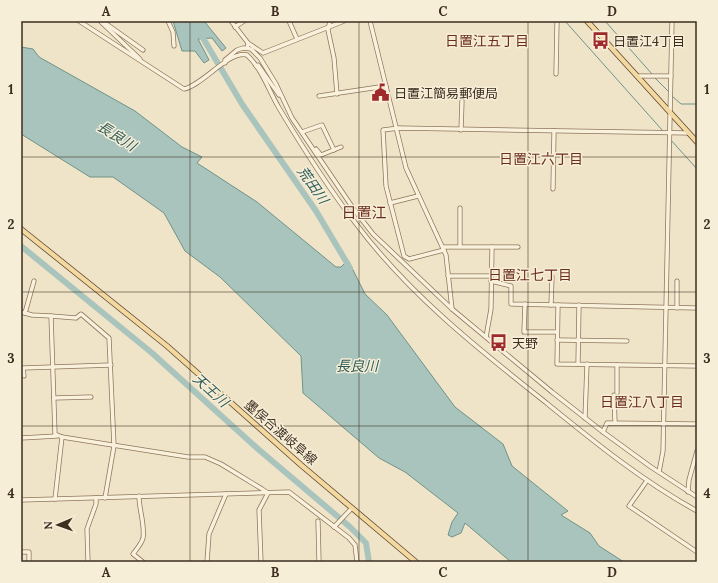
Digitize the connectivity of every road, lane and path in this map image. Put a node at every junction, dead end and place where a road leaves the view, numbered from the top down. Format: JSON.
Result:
{"nodes":[{"id":1,"x":79,"y":21,"type":"edge"},
{"id":2,"x":101,"y":21,"type":"edge"},
{"id":3,"x":168,"y":21,"type":"edge"},
{"id":4,"x":231,"y":21,"type":"edge"},
{"id":5,"x":244,"y":21,"type":"edge"},
{"id":6,"x":289,"y":21,"type":"edge"},
{"id":7,"x":330,"y":21,"type":"edge"},
{"id":8,"x":344,"y":21,"type":"edge"},
{"id":9,"x":370,"y":21,"type":"edge"},
{"id":10,"x":557,"y":21,"type":"edge"},
{"id":11,"x":588,"y":21,"type":"edge"},
{"id":12,"x":672,"y":21,"type":"edge"},
{"id":13,"x":329,"y":26,"type":"junction"},
{"id":14,"x":235,"y":27,"type":"junction"},
{"id":15,"x":297,"y":39,"type":"junction"},
{"id":16,"x":248,"y":43,"type":"junction"},
{"id":17,"x":174,"y":46,"type":"dead end"},
{"id":18,"x":247,"y":48,"type":"junction"},
{"id":19,"x":143,"y":50,"type":"dead end"},
{"id":20,"x":225,"y":63,"type":"junction"},
{"id":21,"x":143,"y":64,"type":"junction"},
{"id":22,"x":256,"y":66,"type":"junction"},
{"id":23,"x":556,"y":74,"type":"dead end"},
{"id":24,"x":637,"y":76,"type":"junction"},
{"id":25,"x":671,"y":76,"type":"junction"},
{"id":26,"x":386,"y":86,"type":"junction"},
{"id":27,"x":337,"y":94,"type":"junction"},
{"id":28,"x":319,"y":96,"type":"dead end"},
{"id":29,"x":282,"y":98,"type":"junction"},
{"id":30,"x":462,"y":101,"type":"dead end"},
{"id":31,"x":670,"y":112,"type":"junction"},
{"id":32,"x":397,"y":129,"type":"junction"},
{"id":33,"x":461,"y":130,"type":"junction"},
{"id":34,"x":554,"y":131,"type":"junction"},
{"id":35,"x":302,"y":132,"type":"junction"},
{"id":36,"x":670,"y":133,"type":"junction"},
{"id":37,"x":693,"y":134,"type":"edge"},
{"id":38,"x":697,"y":142,"type":"edge"},
{"id":39,"x":312,"y":146,"type":"junction"},
{"id":40,"x":341,"y":147,"type":"dead end"},
{"id":41,"x":334,"y":150,"type":"junction"},
{"id":42,"x":553,"y":190,"type":"dead end"},
{"id":43,"x":418,"y":196,"type":"junction"},
{"id":44,"x":390,"y":202,"type":"junction"},
{"id":45,"x":460,"y":208,"type":"dead end"},
{"id":46,"x":21,"y":229,"type":"edge"},
{"id":47,"x":460,"y":246,"type":"junction"},
{"id":48,"x":492,"y":247,"type":"junction"},
{"id":49,"x":518,"y":247,"type":"dead end"},
{"id":50,"x":443,"y":248,"type":"junction"},
{"id":51,"x":448,"y":276,"type":"junction"},
{"id":52,"x":490,"y":276,"type":"junction"},
{"id":53,"x":552,"y":277,"type":"dead end"},
{"id":54,"x":34,"y":281,"type":"dead end"},
{"id":55,"x":491,"y":281,"type":"junction"},
{"id":56,"x":677,"y":281,"type":"dead end"},
{"id":57,"x":525,"y":304,"type":"junction"},
{"id":58,"x":552,"y":305,"type":"junction"},
{"id":59,"x":558,"y":305,"type":"junction"},
{"id":60,"x":579,"y":305,"type":"junction"},
{"id":61,"x":666,"y":307,"type":"junction"},
{"id":62,"x":677,"y":308,"type":"junction"},
{"id":63,"x":697,"y":308,"type":"edge"},
{"id":64,"x":452,"y":309,"type":"junction"},
{"id":65,"x":23,"y":312,"type":"edge"},
{"id":66,"x":51,"y":316,"type":"junction"},
{"id":67,"x":557,"y":332,"type":"junction"},
{"id":68,"x":486,"y":337,"type":"junction"},
{"id":69,"x":557,"y":340,"type":"junction"},
{"id":70,"x":578,"y":340,"type":"junction"},
{"id":71,"x":627,"y":341,"type":"dead end"},
{"id":72,"x":578,"y":364,"type":"junction"},
{"id":73,"x":587,"y":364,"type":"junction"},
{"id":74,"x":111,"y":365,"type":"junction"},
{"id":75,"x":617,"y":365,"type":"junction"},
{"id":76,"x":665,"y":365,"type":"junction"},
{"id":77,"x":697,"y":366,"type":"edge"},
{"id":78,"x":53,"y":367,"type":"junction"},
{"id":79,"x":24,"y":376,"type":"dead end"},
{"id":80,"x":91,"y":397,"type":"dead end"},
{"id":81,"x":54,"y":398,"type":"junction"},
{"id":82,"x":585,"y":418,"type":"junction"},
{"id":83,"x":615,"y":422,"type":"junction"},
{"id":84,"x":664,"y":423,"type":"junction"},
{"id":85,"x":697,"y":424,"type":"edge"},
{"id":86,"x":603,"y":432,"type":"junction"},
{"id":87,"x":57,"y":436,"type":"junction"},
{"id":88,"x":62,"y":437,"type":"junction"},
{"id":89,"x":21,"y":438,"type":"edge"},
{"id":90,"x":114,"y":446,"type":"junction"},
{"id":91,"x":697,"y":451,"type":"edge"},
{"id":92,"x":659,"y":472,"type":"junction"},
{"id":93,"x":646,"y":482,"type":"dead end"},
{"id":94,"x":688,"y":492,"type":"junction"},
{"id":95,"x":268,"y":493,"type":"junction"},
{"id":96,"x":226,"y":494,"type":"junction"},
{"id":97,"x":139,"y":496,"type":"junction"},
{"id":98,"x":697,"y":497,"type":"edge"},
{"id":99,"x":96,"y":498,"type":"junction"},
{"id":100,"x":106,"y":498,"type":"junction"},
{"id":101,"x":55,"y":499,"type":"junction"},
{"id":102,"x":21,"y":500,"type":"edge"},
{"id":103,"x":350,"y":510,"type":"junction"},
{"id":104,"x":697,"y":511,"type":"edge"},
{"id":105,"x":318,"y":521,"type":"dead end"},
{"id":106,"x":336,"y":525,"type":"junction"},
{"id":107,"x":21,"y":552,"type":"edge"},
{"id":108,"x":697,"y":552,"type":"edge"},
{"id":109,"x":29,"y":562,"type":"edge"},
{"id":110,"x":88,"y":562,"type":"edge"},
{"id":111,"x":143,"y":562,"type":"edge"},
{"id":112,"x":206,"y":562,"type":"edge"},
{"id":113,"x":261,"y":562,"type":"edge"},
{"id":114,"x":319,"y":562,"type":"edge"},
{"id":115,"x":357,"y":562,"type":"edge"},
{"id":116,"x":416,"y":562,"type":"edge"}],
"edges":[{"from":1,"to":21,"type":"street"},
{"from":2,"to":19,"type":"street"},
{"from":2,"to":21,"type":"street"},
{"from":3,"to":17,"type":"street"},
{"from":4,"to":14,"type":"street"},
{"from":5,"to":14,"type":"street"},
{"from":6,"to":15,"type":"street"},
{"from":7,"to":13,"type":"street"},
{"from":8,"to":13,"type":"street"},
{"from":9,"to":26,"type":"street"},
{"from":10,"to":23,"type":"street"},
{"from":11,"to":24,"type":"main road"},
{"from":12,"to":25,"type":"street"},
{"from":13,"to":15,"type":"street"},
{"from":13,"to":27,"type":"street"},
{"from":14,"to":16,"type":"street"},
{"from":15,"to":16,"type":"street"},
{"from":16,"to":18,"type":"street"},
{"from":18,"to":20,"type":"street"},
{"from":18,"to":29,"type":"street"},
{"from":20,"to":21,"type":"street"},
{"from":20,"to":22,"type":"street"},
{"from":22,"to":29,"type":"street"},
{"from":22,"to":104,"type":"street"},
{"from":24,"to":25,"type":"street"},
{"from":24,"to":31,"type":"main road"},
{"from":25,"to":31,"type":"street"},
{"from":26,"to":27,"type":"street"},
{"from":26,"to":32,"type":"street"},
{"from":27,"to":28,"type":"street"},
{"from":29,"to":35,"type":"street"},
{"from":30,"to":33,"type":"street"},
{"from":31,"to":36,"type":"street"},
{"from":31,"to":37,"type":"main road"},
{"from":32,"to":33,"type":"street"},
{"from":32,"to":43,"type":"street"},
{"from":32,"to":44,"type":"street"},
{"from":33,"to":34,"type":"street"},
{"from":34,"to":36,"type":"street"},
{"from":34,"to":42,"type":"street"},
{"from":35,"to":39,"type":"street"},
{"from":35,"to":41,"type":"street"},
{"from":36,"to":37,"type":"street"},
{"from":36,"to":61,"type":"street"},
{"from":37,"to":38,"type":"main road"},
{"from":39,"to":41,"type":"street"},
{"from":39,"to":64,"type":"street"},
{"from":40,"to":41,"type":"street"},
{"from":43,"to":44,"type":"street"},
{"from":43,"to":50,"type":"street"},
{"from":44,"to":50,"type":"street"},
{"from":45,"to":47,"type":"street"},
{"from":46,"to":103,"type":"main road","name":"墨俣合渡岐阜線"},
{"from":47,"to":48,"type":"street"},
{"from":47,"to":50,"type":"street"},
{"from":48,"to":49,"type":"street"},
{"from":48,"to":52,"type":"street"},
{"from":50,"to":51,"type":"street"},
{"from":51,"to":52,"type":"street"},
{"from":51,"to":64,"type":"street"},
{"from":52,"to":55,"type":"street"},
{"from":53,"to":58,"type":"street"},
{"from":54,"to":65,"type":"street"},
{"from":55,"to":57,"type":"street"},
{"from":55,"to":68,"type":"street"},
{"from":56,"to":62,"type":"street"},
{"from":57,"to":58,"type":"street"},
{"from":57,"to":67,"type":"street"},
{"from":58,"to":59,"type":"street"},
{"from":59,"to":60,"type":"street"},
{"from":59,"to":67,"type":"street"},
{"from":60,"to":61,"type":"street"},
{"from":60,"to":70,"type":"street"},
{"from":61,"to":62,"type":"street"},
{"from":61,"to":76,"type":"street"},
{"from":62,"to":63,"type":"street"},
{"from":64,"to":68,"type":"street"},
{"from":65,"to":66,"type":"street"},
{"from":66,"to":74,"type":"street"},
{"from":66,"to":78,"type":"street"},
{"from":67,"to":69,"type":"street"},
{"from":68,"to":82,"type":"street"},
{"from":69,"to":70,"type":"street"},
{"from":69,"to":72,"type":"street"},
{"from":70,"to":71,"type":"street"},
{"from":70,"to":72,"type":"street"},
{"from":72,"to":73,"type":"street"},
{"from":73,"to":75,"type":"street"},
{"from":73,"to":82,"type":"street"},
{"from":74,"to":78,"type":"street"},
{"from":74,"to":90,"type":"street"},
{"from":75,"to":76,"type":"street"},
{"from":75,"to":83,"type":"street"},
{"from":76,"to":77,"type":"street"},
{"from":76,"to":84,"type":"street"},
{"from":78,"to":79,"type":"street"},
{"from":78,"to":81,"type":"street"},
{"from":80,"to":81,"type":"street"},
{"from":81,"to":87,"type":"street"},
{"from":82,"to":86,"type":"street"},
{"from":83,"to":84,"type":"street"},
{"from":83,"to":86,"type":"street"},
{"from":84,"to":85,"type":"street"},
{"from":84,"to":92,"type":"street"},
{"from":86,"to":92,"type":"street"},
{"from":87,"to":88,"type":"street"},
{"from":87,"to":89,"type":"street"},
{"from":88,"to":90,"type":"street"},
{"from":88,"to":101,"type":"street"},
{"from":90,"to":95,"type":"street"},
{"from":90,"to":100,"type":"street"},
{"from":91,"to":94,"type":"street"},
{"from":92,"to":94,"type":"street"},
{"from":93,"to":108,"type":"street"},
{"from":94,"to":98,"type":"street"},
{"from":95,"to":96,"type":"street"},
{"from":95,"to":106,"type":"street"},
{"from":95,"to":113,"type":"street"},
{"from":96,"to":97,"type":"street"},
{"from":96,"to":112,"type":"street"},
{"from":97,"to":100,"type":"street"},
{"from":97,"to":111,"type":"street"},
{"from":99,"to":100,"type":"street"},
{"from":99,"to":101,"type":"street"},
{"from":99,"to":110,"type":"street"},
{"from":101,"to":102,"type":"street"},
{"from":103,"to":106,"type":"street"},
{"from":103,"to":116,"type":"main road","name":"墨俣合渡岐阜線"},
{"from":105,"to":114,"type":"street"},
{"from":106,"to":115,"type":"street"},
{"from":107,"to":109,"type":"street"}]}
